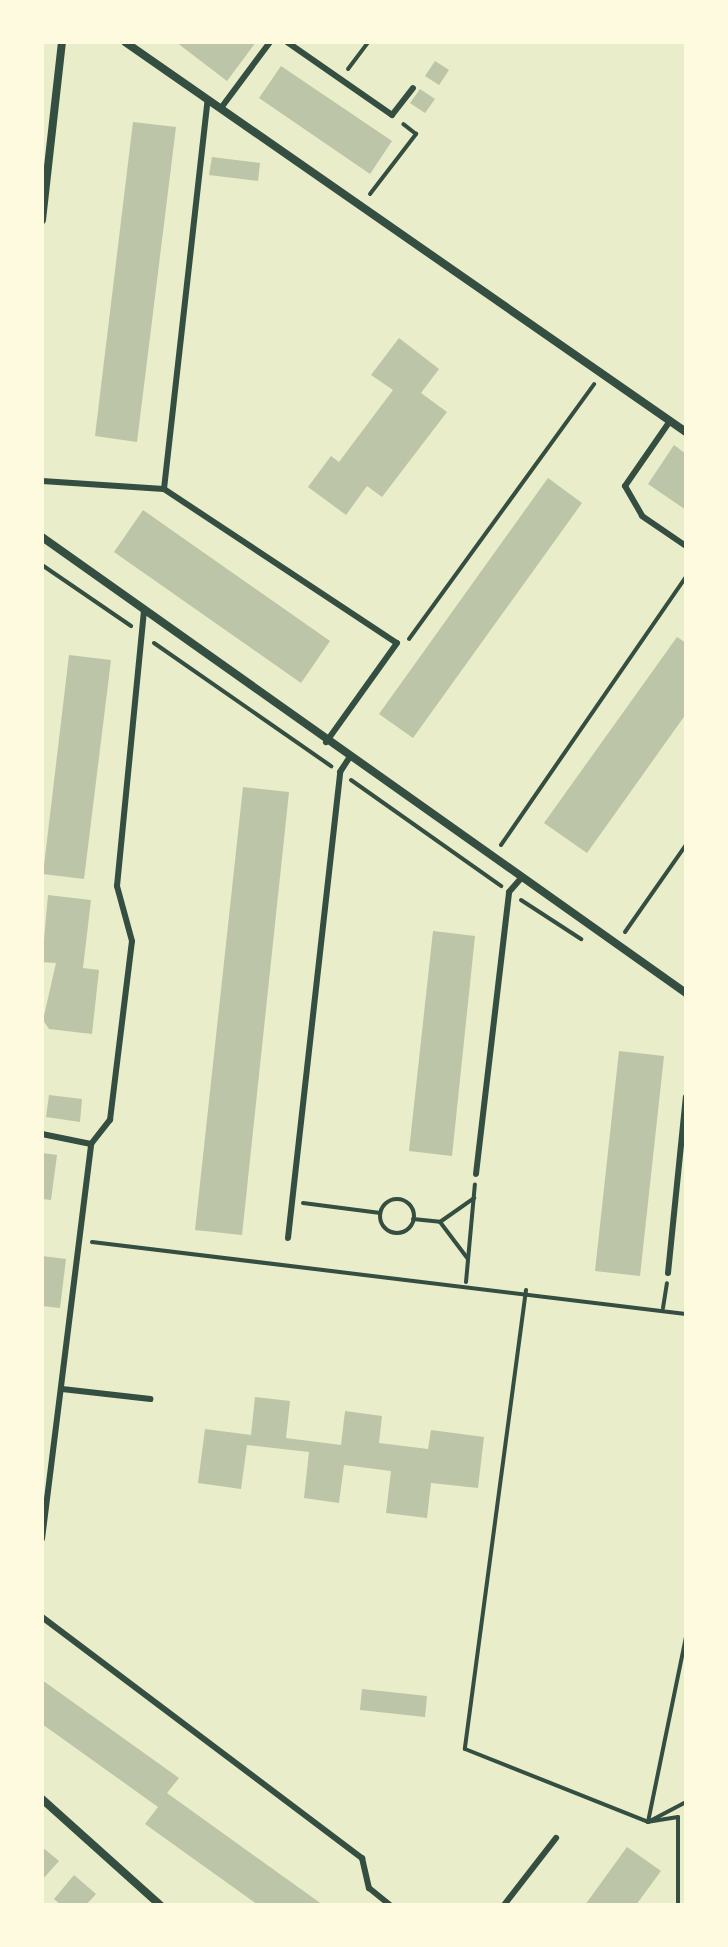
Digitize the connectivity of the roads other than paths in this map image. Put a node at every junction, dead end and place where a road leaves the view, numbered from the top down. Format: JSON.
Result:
{"nodes":[{"id":1,"x":62,"y":42,"type":"edge"},
{"id":2,"x":125,"y":42,"type":"edge"},
{"id":3,"x":270,"y":42,"type":"edge"},
{"id":4,"x":287,"y":42,"type":"edge"},
{"id":5,"x":413,"y":88,"type":"dead end"},
{"id":6,"x":208,"y":99,"type":"junction"},
{"id":7,"x":221,"y":108,"type":"junction"},
{"id":8,"x":42,"y":220,"type":"edge"},
{"id":9,"x":670,"y":421,"type":"junction"},
{"id":10,"x":686,"y":432,"type":"edge"},
{"id":11,"x":42,"y":481,"type":"edge"},
{"id":12,"x":164,"y":489,"type":"junction"},
{"id":13,"x":42,"y":537,"type":"edge"},
{"id":14,"x":686,"y":546,"type":"edge"},
{"id":15,"x":144,"y":609,"type":"junction"},
{"id":16,"x":326,"y":742,"type":"junction"},
{"id":17,"x":349,"y":758,"type":"junction"},
{"id":18,"x":521,"y":878,"type":"junction"},
{"id":19,"x":686,"y":993,"type":"edge"},
{"id":20,"x":686,"y":1097,"type":"edge"},
{"id":21,"x":42,"y":1134,"type":"edge"},
{"id":22,"x":91,"y":1144,"type":"junction"},
{"id":23,"x":476,"y":1174,"type":"road end"},
{"id":24,"x":288,"y":1238,"type":"dead end"},
{"id":25,"x":668,"y":1273,"type":"road end"},
{"id":26,"x":62,"y":1389,"type":"junction"},
{"id":27,"x":150,"y":1399,"type":"dead end"},
{"id":28,"x":42,"y":1539,"type":"edge"},
{"id":29,"x":42,"y":1617,"type":"edge"},
{"id":30,"x":42,"y":1799,"type":"edge"},
{"id":31,"x":556,"y":1838,"type":"dead end"},
{"id":32,"x":160,"y":1905,"type":"edge"},
{"id":33,"x":390,"y":1905,"type":"edge"},
{"id":34,"x":504,"y":1905,"type":"edge"}],
"edges":[{"from":1,"to":8,"type":"street"},
{"from":2,"to":6,"type":"street"},
{"from":3,"to":7,"type":"lane"},
{"from":4,"to":5,"type":"lane"},
{"from":6,"to":7,"type":"street"},
{"from":6,"to":12,"type":"lane"},
{"from":7,"to":9,"type":"street"},
{"from":9,"to":10,"type":"street"},
{"from":9,"to":14,"type":"lane"},
{"from":11,"to":12,"type":"lane"},
{"from":12,"to":16,"type":"lane"},
{"from":13,"to":15,"type":"street"},
{"from":15,"to":16,"type":"street"},
{"from":15,"to":22,"type":"lane"},
{"from":16,"to":17,"type":"street"},
{"from":17,"to":18,"type":"street"},
{"from":17,"to":24,"type":"lane"},
{"from":18,"to":19,"type":"street"},
{"from":18,"to":23,"type":"lane"},
{"from":20,"to":25,"type":"lane"},
{"from":21,"to":22,"type":"lane"},
{"from":22,"to":26,"type":"lane"},
{"from":26,"to":27,"type":"lane"},
{"from":26,"to":28,"type":"lane"},
{"from":29,"to":33,"type":"lane"},
{"from":30,"to":32,"type":"street"},
{"from":31,"to":34,"type":"lane"}]}
